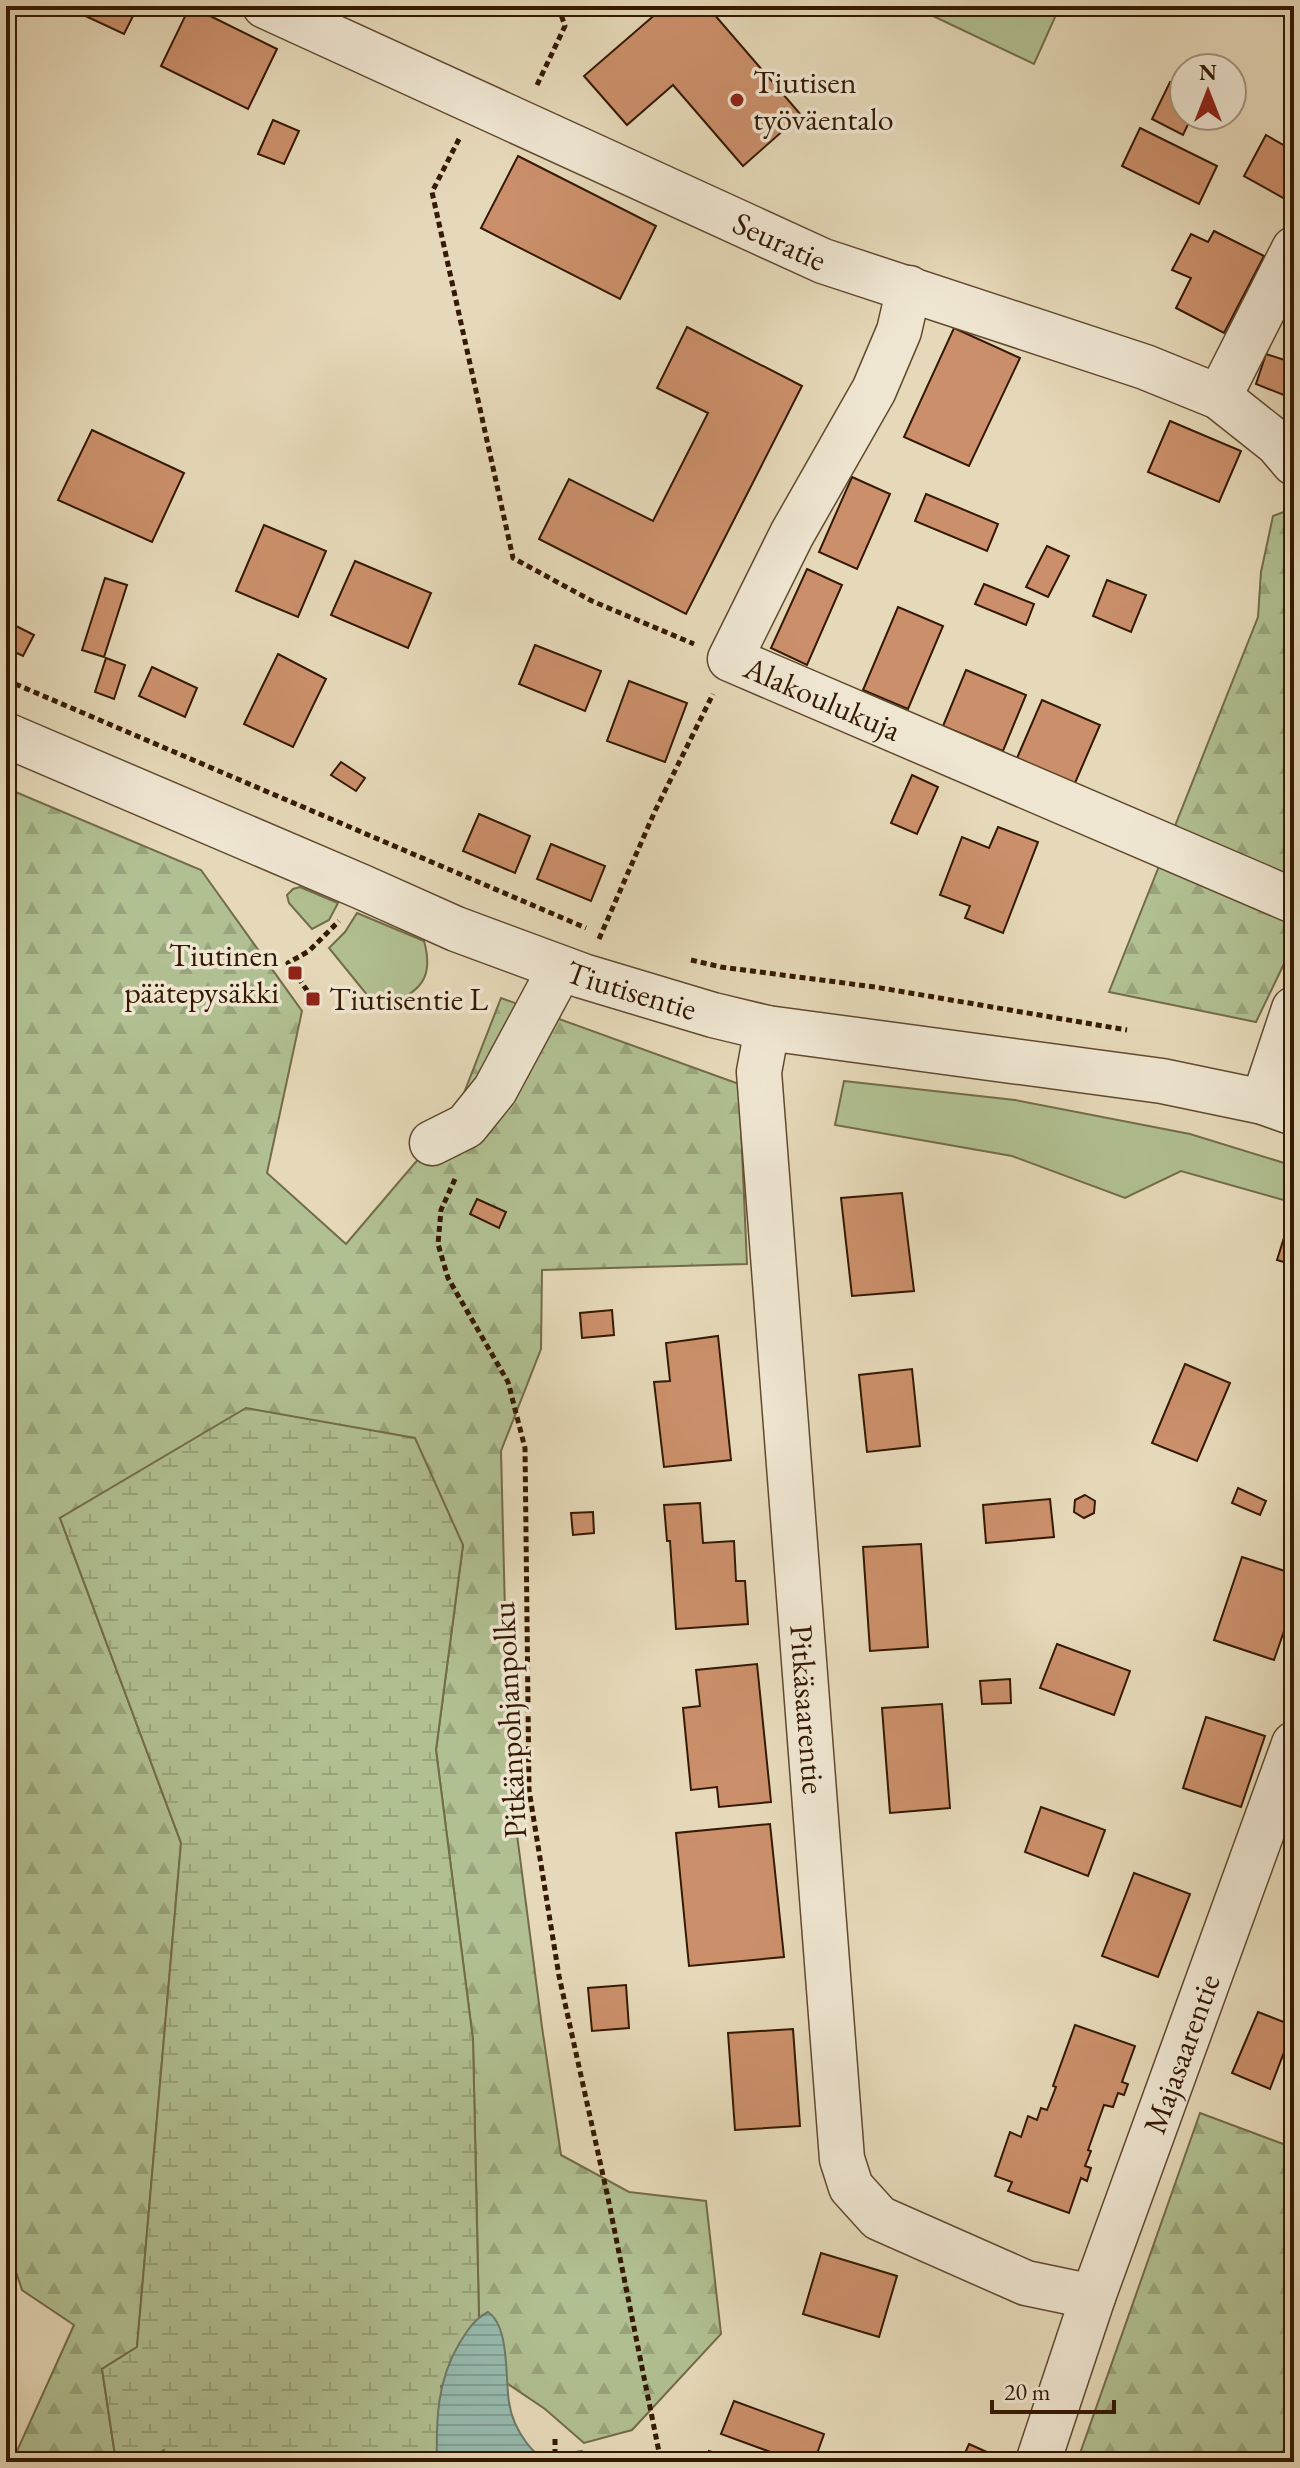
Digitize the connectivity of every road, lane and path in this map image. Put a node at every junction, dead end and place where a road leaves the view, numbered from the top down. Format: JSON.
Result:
{"nodes":[{"id":1,"x":265,"y":6,"type":"edge"},
{"id":2,"x":558,"y":6,"type":"edge"},
{"id":3,"x":477,"y":103,"type":"junction"},
{"id":4,"x":520,"y":122,"type":"junction"},
{"id":5,"x":1294,"y":249,"type":"edge"},
{"id":6,"x":909,"y":288,"type":"junction"},
{"id":7,"x":1219,"y":397,"type":"junction"},
{"id":8,"x":1294,"y":463,"type":"edge"},
{"id":9,"x":730,"y":659,"type":"junction"},
{"id":10,"x":6,"y":680,"type":"edge"},
{"id":11,"x":6,"y":735,"type":"edge"},
{"id":12,"x":1294,"y":901,"type":"edge"},
{"id":13,"x":601,"y":934,"type":"junction"},
{"id":14,"x":615,"y":939,"type":"dead end"},
{"id":15,"x":682,"y":958,"type":"dead end"},
{"id":16,"x":288,"y":963,"type":"dead end"},
{"id":17,"x":560,"y":969,"type":"junction"},
{"id":18,"x":313,"y":999,"type":"dead end"},
{"id":19,"x":1294,"y":1009,"type":"edge"},
{"id":20,"x":767,"y":1028,"type":"junction"},
{"id":21,"x":1138,"y":1032,"type":"dead end"},
{"id":22,"x":1278,"y":1107,"type":"edge"},
{"id":23,"x":445,"y":1156,"type":"joint"},
{"id":24,"x":1294,"y":1744,"type":"edge"},
{"id":25,"x":1093,"y":2297,"type":"junction"},
{"id":26,"x":555,"y":2439,"type":"dead end"},
{"id":27,"x":555,"y":2462,"type":"edge"},
{"id":28,"x":661,"y":2462,"type":"edge"},
{"id":29,"x":1038,"y":2462,"type":"edge"}],
"edges":[{"from":1,"to":3,"type":"street","name":"Seuratie"},
{"from":2,"to":4,"type":"path"},
{"from":3,"to":4,"type":"street","name":"Seuratie"},
{"from":3,"to":9,"type":"path"},
{"from":4,"to":6,"type":"street","name":"Seuratie"},
{"from":5,"to":7,"type":"street"},
{"from":6,"to":7,"type":"street","name":"Seuratie"},
{"from":6,"to":9,"type":"street","name":"Alakoulukuja"},
{"from":7,"to":8,"type":"street","name":"Seuratie"},
{"from":9,"to":12,"type":"street","name":"Alakoulukuja"},
{"from":9,"to":13,"type":"path"},
{"from":10,"to":13,"type":"path"},
{"from":11,"to":17,"type":"street","name":"Tiutisentie"},
{"from":13,"to":14,"type":"path"},
{"from":15,"to":21,"type":"path"},
{"from":16,"to":18,"type":"path"},
{"from":17,"to":20,"type":"street","name":"Tiutisentie"},
{"from":17,"to":23,"type":"street"},
{"from":19,"to":22,"type":"street"},
{"from":20,"to":22,"type":"street","name":"Tiutisentie"},
{"from":20,"to":25,"type":"street","name":"Pitkäsaarentie"},
{"from":23,"to":28,"type":"path","name":"Pitkänpohjanpolku"},
{"from":24,"to":25,"type":"street","name":"Majasaarentie"},
{"from":25,"to":29,"type":"street","name":"Majasaarentie"},
{"from":26,"to":27,"type":"path"}]}
